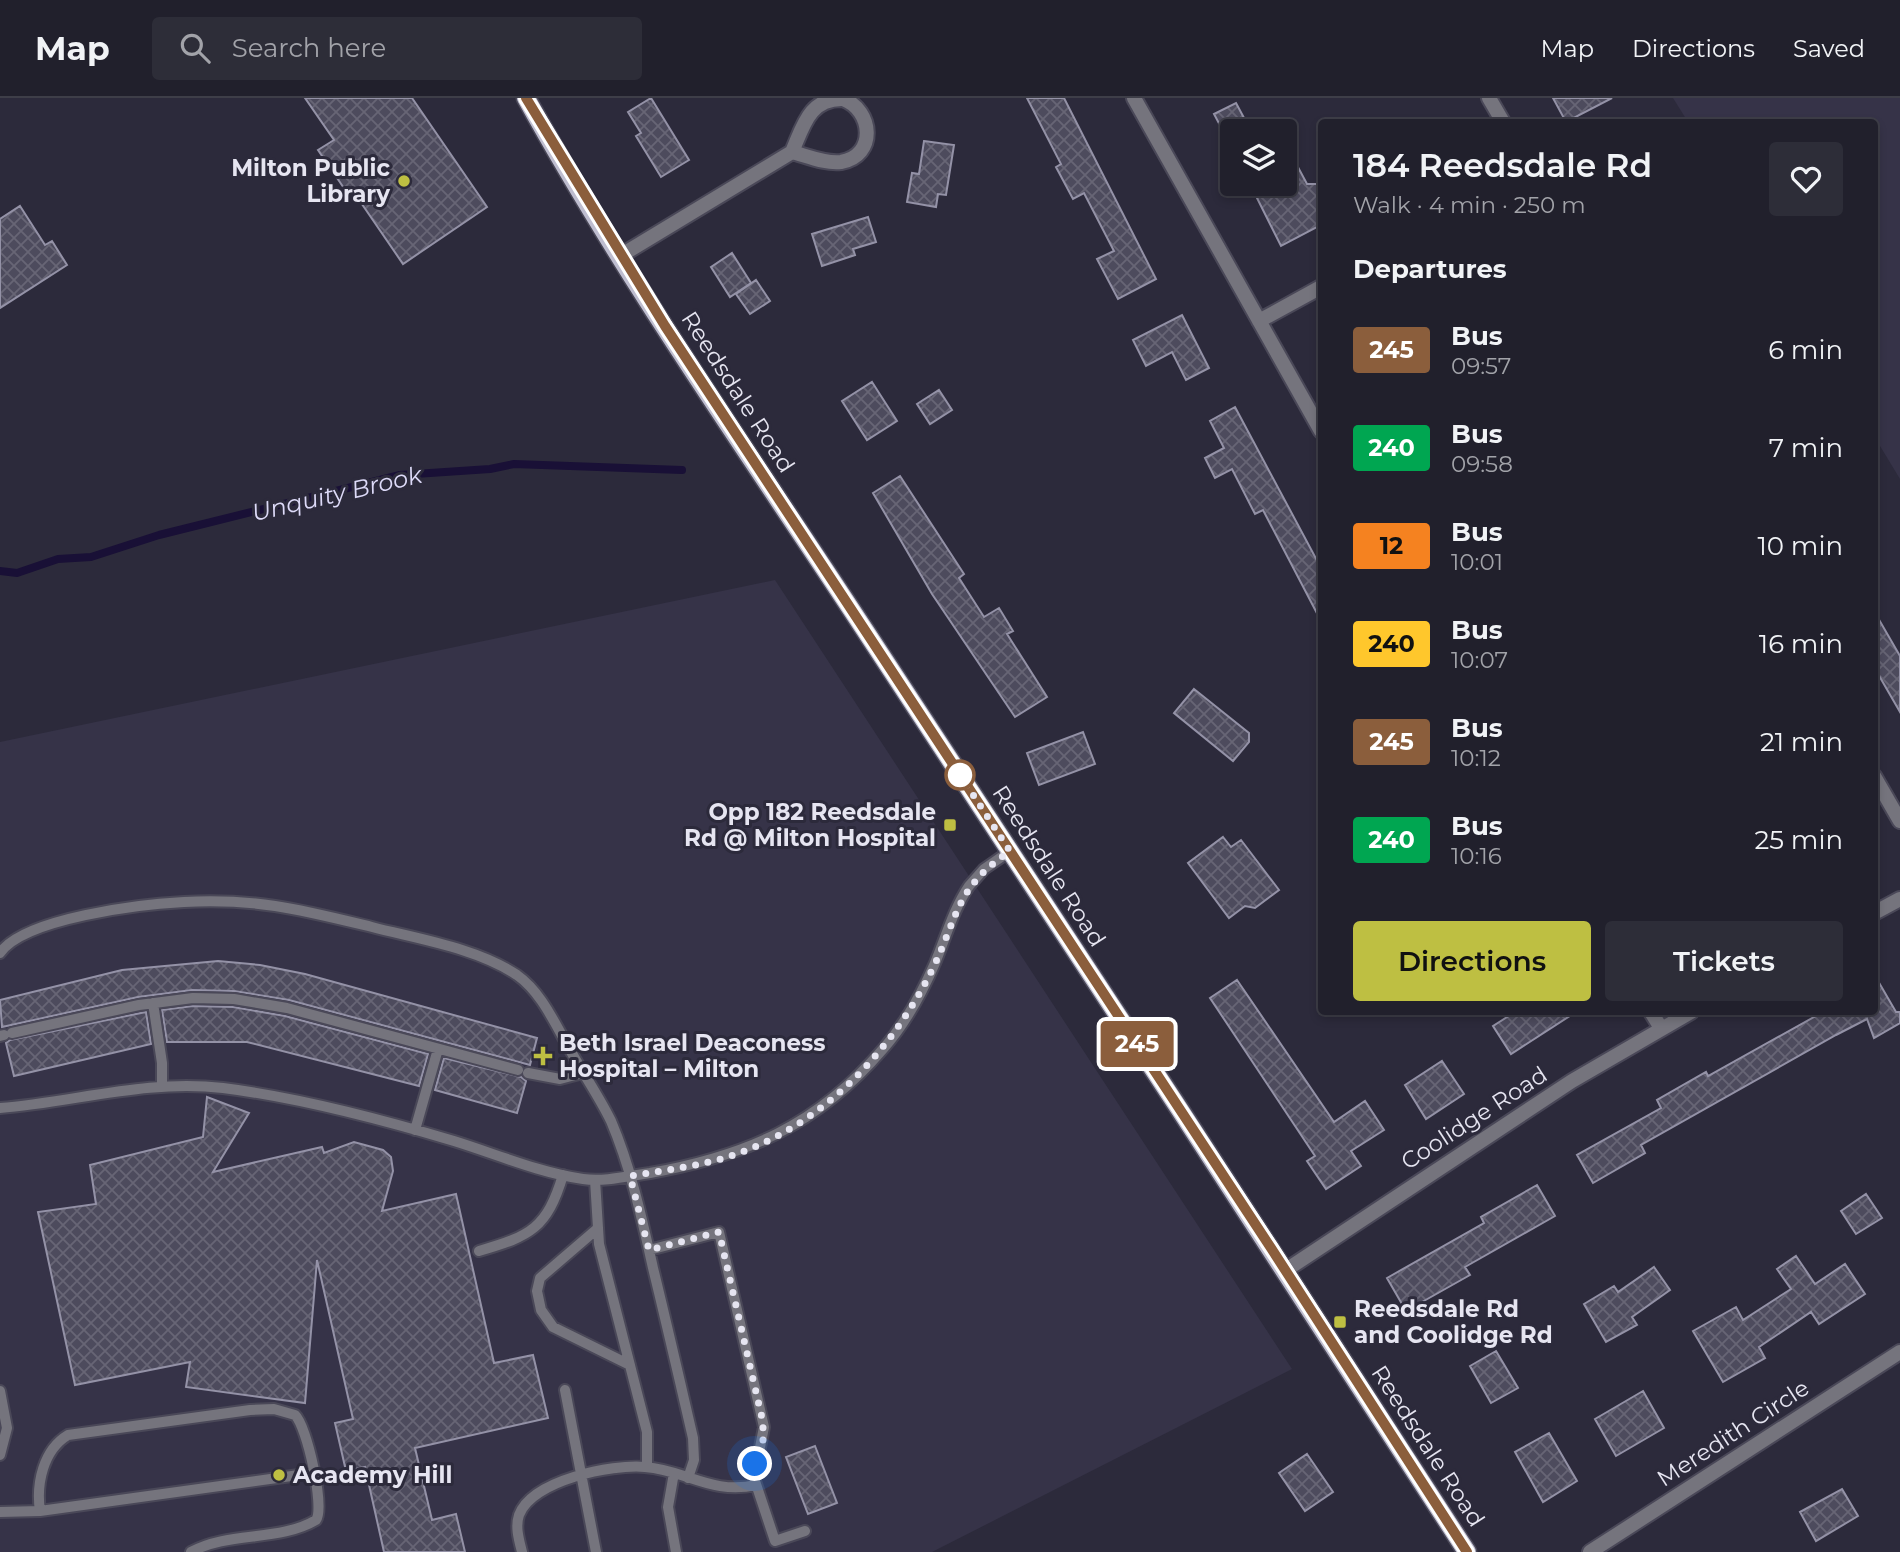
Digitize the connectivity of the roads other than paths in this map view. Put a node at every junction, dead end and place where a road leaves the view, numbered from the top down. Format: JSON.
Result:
{"nodes":[{"id":1,"x":526,"y":98,"type":"edge"},
{"id":2,"x":1134,"y":98,"type":"edge"},
{"id":3,"x":1489,"y":98,"type":"edge"},
{"id":4,"x":1501,"y":119,"type":"edge"},
{"id":5,"x":792,"y":152,"type":"junction"},
{"id":6,"x":620,"y":256,"type":"junction"},
{"id":7,"x":1318,"y":289,"type":"edge"},
{"id":8,"x":1259,"y":321,"type":"junction"},
{"id":9,"x":1318,"y":426,"type":"edge"},
{"id":10,"x":1878,"y":783,"type":"edge"},
{"id":11,"x":1900,"y":821,"type":"edge"},
{"id":12,"x":1010,"y":851,"type":"junction"},
{"id":13,"x":1900,"y":899,"type":"edge"},
{"id":14,"x":1878,"y":911,"type":"edge"},
{"id":15,"x":0,"y":953,"type":"edge"},
{"id":16,"x":153,"y":1003,"type":"junction"},
{"id":17,"x":1653,"y":1015,"type":"edge"},
{"id":18,"x":1685,"y":1015,"type":"edge"},
{"id":19,"x":1661,"y":1028,"type":"junction"},
{"id":20,"x":5,"y":1035,"type":"edge"},
{"id":21,"x":438,"y":1049,"type":"junction"},
{"id":22,"x":583,"y":1073,"type":"junction"},
{"id":23,"x":162,"y":1087,"type":"junction"},
{"id":24,"x":0,"y":1108,"type":"edge"},
{"id":25,"x":415,"y":1130,"type":"junction"},
{"id":26,"x":563,"y":1175,"type":"junction"},
{"id":27,"x":630,"y":1176,"type":"junction"},
{"id":28,"x":594,"y":1180,"type":"junction"},
{"id":29,"x":597,"y":1229,"type":"junction"},
{"id":30,"x":649,"y":1250,"type":"junction"},
{"id":31,"x":479,"y":1251,"type":"dead end"},
{"id":32,"x":1286,"y":1270,"type":"junction"},
{"id":33,"x":1900,"y":1352,"type":"edge"},
{"id":34,"x":630,"y":1365,"type":"junction"},
{"id":35,"x":0,"y":1391,"type":"edge"},
{"id":36,"x":565,"y":1391,"type":"dead end"},
{"id":37,"x":0,"y":1455,"type":"edge"},
{"id":38,"x":647,"y":1467,"type":"junction"},
{"id":39,"x":313,"y":1473,"type":"junction"},
{"id":40,"x":674,"y":1473,"type":"junction"},
{"id":41,"x":581,"y":1476,"type":"junction"},
{"id":42,"x":688,"y":1478,"type":"junction"},
{"id":43,"x":756,"y":1485,"type":"junction"},
{"id":44,"x":40,"y":1511,"type":"junction"},
{"id":45,"x":0,"y":1512,"type":"edge"},
{"id":46,"x":805,"y":1531,"type":"dead end"},
{"id":47,"x":191,"y":1552,"type":"edge"},
{"id":48,"x":522,"y":1552,"type":"edge"},
{"id":49,"x":596,"y":1552,"type":"edge"},
{"id":50,"x":676,"y":1552,"type":"edge"},
{"id":51,"x":1467,"y":1552,"type":"edge"},
{"id":52,"x":1590,"y":1552,"type":"edge"}],
"edges":[{"from":1,"to":6,"type":"main road","name":"Reedsdale Road"},
{"from":2,"to":8,"type":"street"},
{"from":3,"to":4,"type":"street"},
{"from":5,"to":5,"type":"street"},
{"from":5,"to":6,"type":"street"},
{"from":6,"to":12,"type":"main road","name":"Reedsdale Road"},
{"from":7,"to":8,"type":"street"},
{"from":8,"to":9,"type":"street"},
{"from":10,"to":11,"type":"street"},
{"from":12,"to":27,"type":"lane"},
{"from":12,"to":32,"type":"main road","name":"Reedsdale Road"},
{"from":13,"to":14,"type":"street"},
{"from":15,"to":22,"type":"lane"},
{"from":16,"to":20,"type":"lane"},
{"from":16,"to":21,"type":"lane"},
{"from":16,"to":23,"type":"lane"},
{"from":17,"to":19,"type":"street"},
{"from":18,"to":19,"type":"street","name":"Coolidge Road"},
{"from":19,"to":32,"type":"street","name":"Coolidge Road"},
{"from":21,"to":22,"type":"lane"},
{"from":21,"to":25,"type":"lane"},
{"from":22,"to":27,"type":"lane"},
{"from":23,"to":24,"type":"lane"},
{"from":23,"to":25,"type":"lane"},
{"from":25,"to":26,"type":"lane"},
{"from":26,"to":28,"type":"lane"},
{"from":26,"to":31,"type":"lane"},
{"from":27,"to":28,"type":"lane"},
{"from":27,"to":30,"type":"lane"},
{"from":28,"to":29,"type":"lane"},
{"from":29,"to":34,"type":"lane"},
{"from":29,"to":34,"type":"lane"},
{"from":30,"to":42,"type":"lane"},
{"from":30,"to":43,"type":"lane"},
{"from":32,"to":51,"type":"main road","name":"Reedsdale Road"},
{"from":33,"to":52,"type":"street","name":"Meredith Circle"},
{"from":34,"to":38,"type":"lane"},
{"from":35,"to":37,"type":"lane"},
{"from":36,"to":41,"type":"lane"},
{"from":38,"to":40,"type":"lane"},
{"from":38,"to":41,"type":"lane"},
{"from":39,"to":44,"type":"lane"},
{"from":39,"to":44,"type":"lane"},
{"from":39,"to":47,"type":"lane"},
{"from":40,"to":42,"type":"lane"},
{"from":40,"to":50,"type":"lane"},
{"from":41,"to":48,"type":"lane"},
{"from":41,"to":49,"type":"lane"},
{"from":42,"to":43,"type":"lane"},
{"from":43,"to":46,"type":"lane"},
{"from":44,"to":45,"type":"lane"}]}
